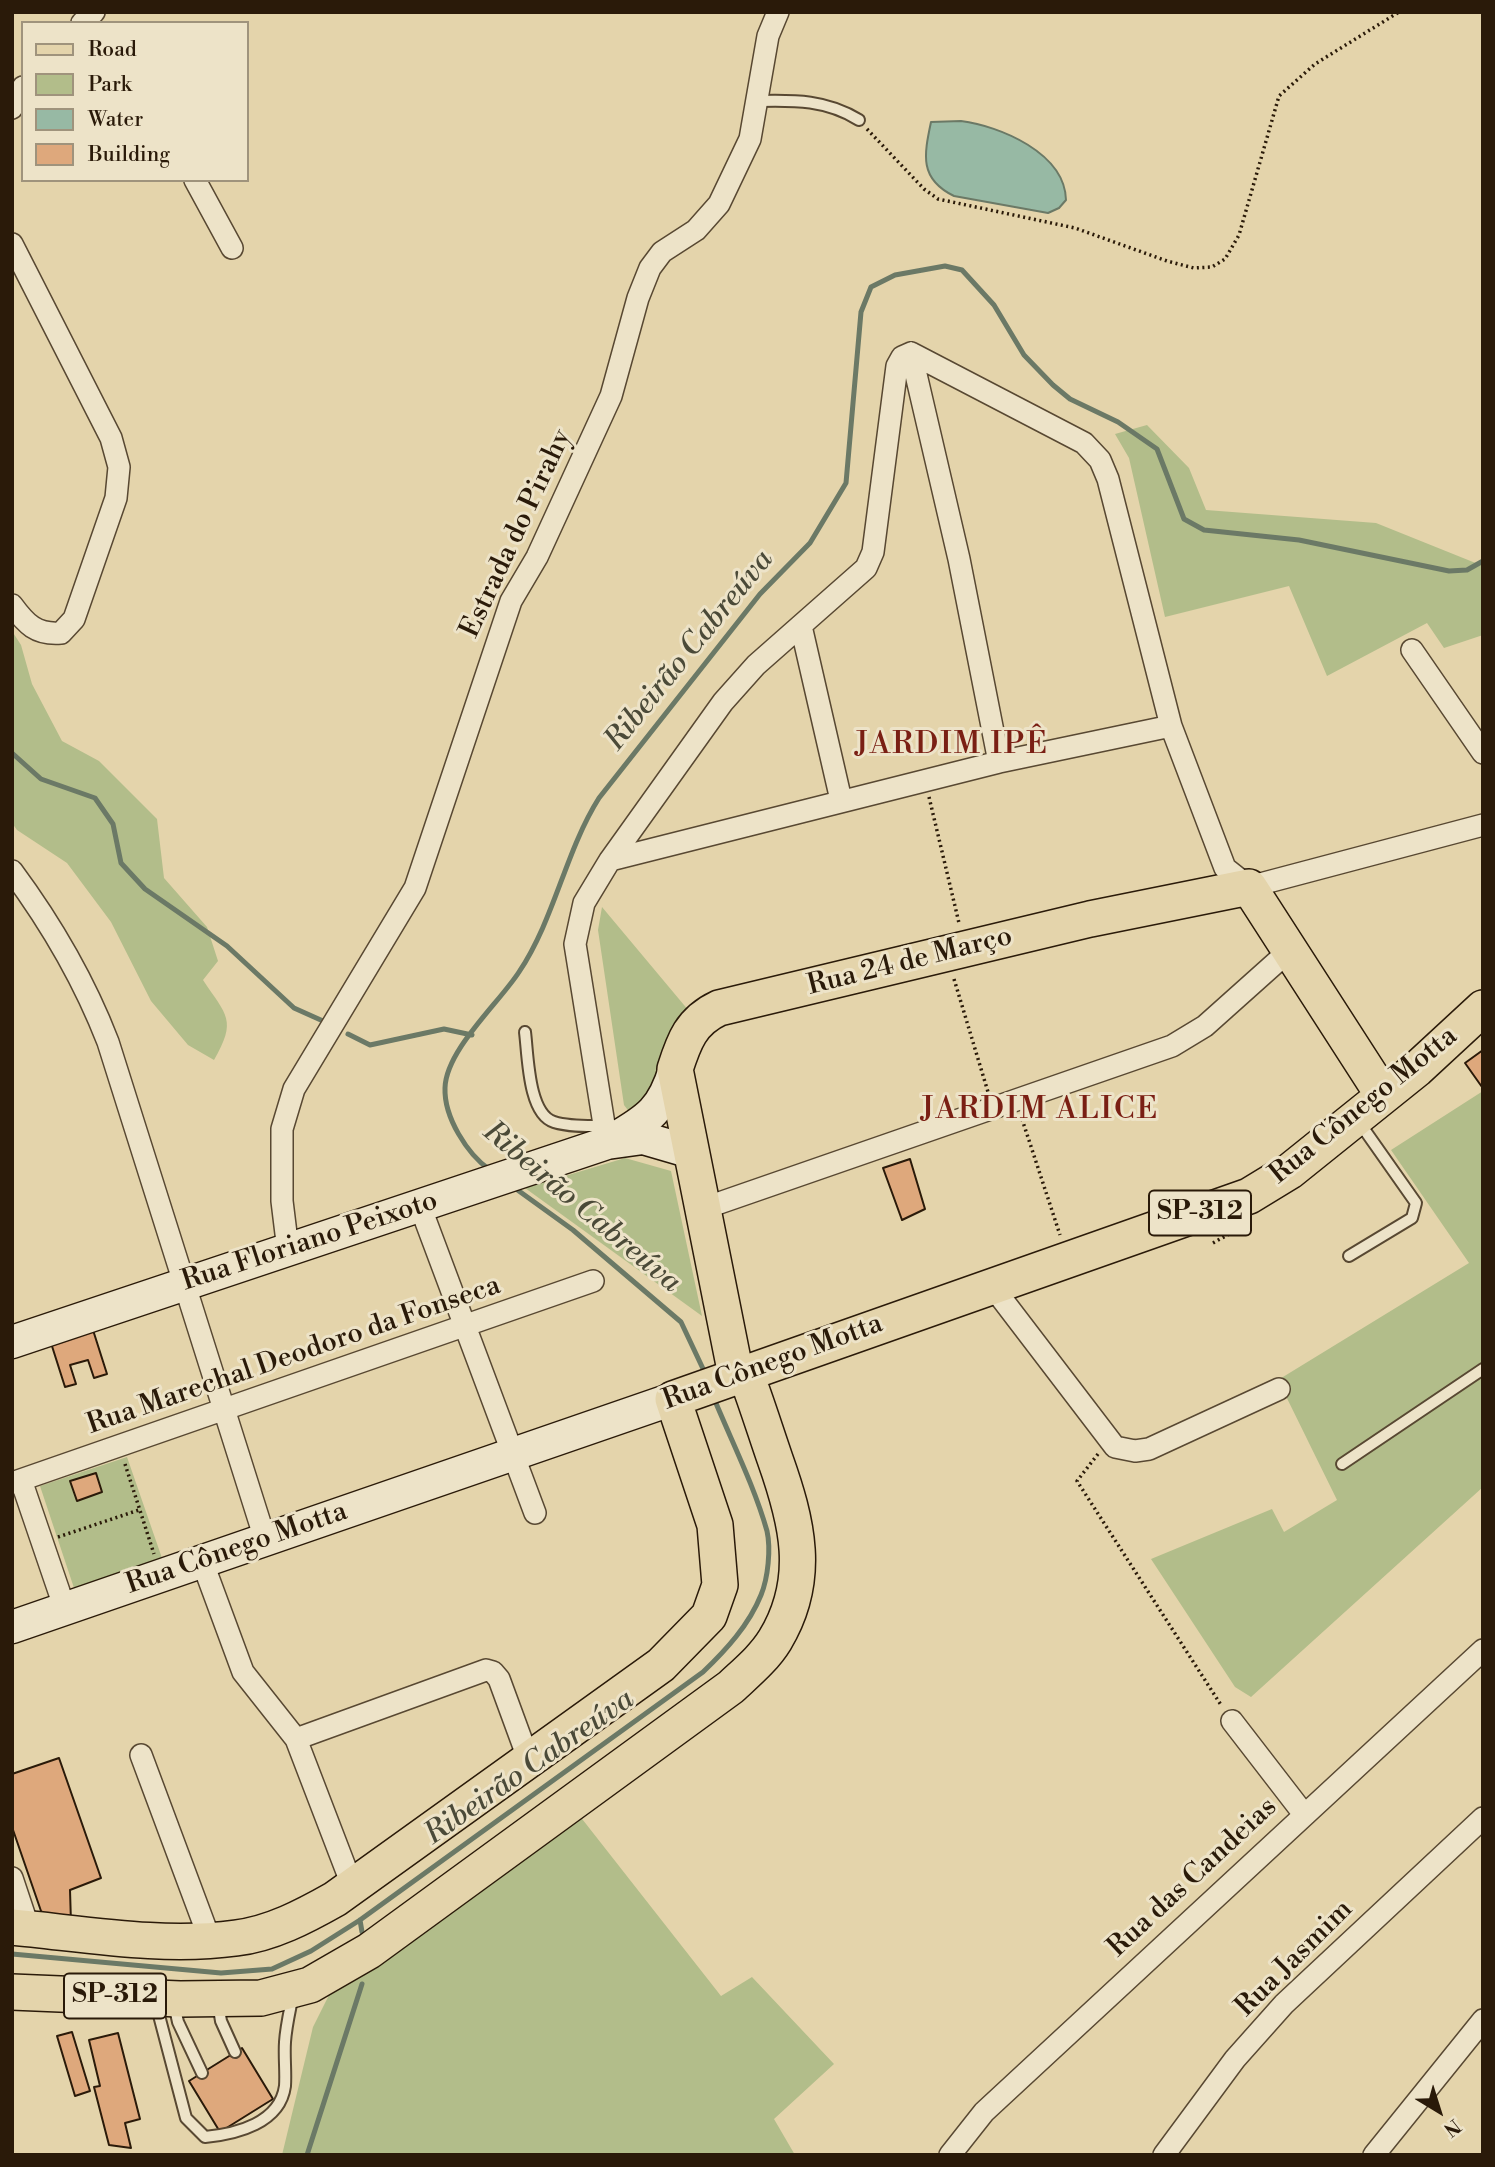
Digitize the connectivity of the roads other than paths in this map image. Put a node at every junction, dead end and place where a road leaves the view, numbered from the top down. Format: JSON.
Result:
{"nodes":[{"id":1,"x":778,"y":12,"type":"edge"},
{"id":2,"x":21,"y":91,"type":"edge"},
{"id":3,"x":758,"y":100,"type":"junction"},
{"id":4,"x":12,"y":108,"type":"edge"},
{"id":5,"x":859,"y":120,"type":"road end"},
{"id":6,"x":196,"y":182,"type":"edge"},
{"id":7,"x":12,"y":244,"type":"edge"},
{"id":8,"x":232,"y":248,"type":"dead end"},
{"id":9,"x":911,"y":353,"type":"junction"},
{"id":10,"x":12,"y":605,"type":"edge"},
{"id":11,"x":801,"y":626,"type":"junction"},
{"id":12,"x":1412,"y":650,"type":"dead end"},
{"id":13,"x":1171,"y":726,"type":"junction"},
{"id":14,"x":1483,"y":752,"type":"edge"},
{"id":15,"x":999,"y":762,"type":"junction"},
{"id":16,"x":841,"y":800,"type":"junction"},
{"id":17,"x":1483,"y":825,"type":"edge"},
{"id":18,"x":610,"y":860,"type":"junction"},
{"id":19,"x":12,"y":871,"type":"edge"},
{"id":20,"x":1249,"y":887,"type":"junction"},
{"id":21,"x":1290,"y":950,"type":"junction"},
{"id":22,"x":1483,"y":1008,"type":"edge"},
{"id":23,"x":525,"y":1031,"type":"dead end"},
{"id":24,"x":1383,"y":1095,"type":"junction"},
{"id":25,"x":672,"y":1110,"type":"junction"},
{"id":26,"x":1356,"y":1116,"type":"junction"},
{"id":27,"x":606,"y":1134,"type":"junction"},
{"id":28,"x":691,"y":1152,"type":"junction"},
{"id":29,"x":420,"y":1206,"type":"junction"},
{"id":30,"x":702,"y":1209,"type":"junction"},
{"id":31,"x":288,"y":1250,"type":"junction"},
{"id":32,"x":1349,"y":1256,"type":"dead end"},
{"id":33,"x":593,"y":1281,"type":"dead end"},
{"id":34,"x":184,"y":1284,"type":"junction"},
{"id":35,"x":992,"y":1286,"type":"junction"},
{"id":36,"x":465,"y":1326,"type":"junction"},
{"id":37,"x":12,"y":1342,"type":"edge"},
{"id":38,"x":1483,"y":1369,"type":"edge"},
{"id":39,"x":714,"y":1384,"type":"junction"},
{"id":40,"x":1279,"y":1389,"type":"dead end"},
{"id":41,"x":224,"y":1410,"type":"junction"},
{"id":42,"x":513,"y":1454,"type":"junction"},
{"id":43,"x":1342,"y":1464,"type":"dead end"},
{"id":44,"x":16,"y":1481,"type":"edge"},
{"id":45,"x":535,"y":1513,"type":"dead end"},
{"id":46,"x":265,"y":1539,"type":"junction"},
{"id":47,"x":202,"y":1561,"type":"junction"},
{"id":48,"x":65,"y":1609,"type":"junction"},
{"id":49,"x":12,"y":1627,"type":"edge"},
{"id":50,"x":1483,"y":1650,"type":"edge"},
{"id":51,"x":1232,"y":1721,"type":"road end"},
{"id":52,"x":296,"y":1739,"type":"junction"},
{"id":53,"x":141,"y":1755,"type":"dead end"},
{"id":54,"x":528,"y":1758,"type":"junction"},
{"id":55,"x":1303,"y":1813,"type":"junction"},
{"id":56,"x":1483,"y":1818,"type":"edge"},
{"id":57,"x":12,"y":1878,"type":"edge"},
{"id":58,"x":352,"y":1885,"type":"junction"},
{"id":59,"x":21,"y":1928,"type":"edge"},
{"id":60,"x":210,"y":1940,"type":"junction"},
{"id":61,"x":294,"y":1991,"type":"junction"},
{"id":62,"x":12,"y":1992,"type":"edge"},
{"id":63,"x":164,"y":1998,"type":"junction"},
{"id":64,"x":217,"y":1999,"type":"junction"},
{"id":65,"x":1483,"y":2020,"type":"edge"},
{"id":66,"x":235,"y":2052,"type":"dead end"},
{"id":67,"x":202,"y":2073,"type":"dead end"},
{"id":68,"x":950,"y":2155,"type":"edge"},
{"id":69,"x":1164,"y":2155,"type":"edge"},
{"id":70,"x":1374,"y":2155,"type":"edge"}],
"edges":[{"from":1,"to":3,"type":"street","name":"Estrada do Pirahy"},
{"from":2,"to":4,"type":"street"},
{"from":3,"to":5,"type":"lane"},
{"from":3,"to":31,"type":"street","name":"Estrada do Pirahy"},
{"from":6,"to":8,"type":"street"},
{"from":7,"to":10,"type":"street"},
{"from":9,"to":11,"type":"street"},
{"from":9,"to":13,"type":"street"},
{"from":9,"to":15,"type":"street"},
{"from":11,"to":16,"type":"street"},
{"from":11,"to":18,"type":"street"},
{"from":12,"to":14,"type":"street"},
{"from":13,"to":15,"type":"street"},
{"from":13,"to":20,"type":"street"},
{"from":15,"to":16,"type":"street"},
{"from":16,"to":18,"type":"street"},
{"from":17,"to":20,"type":"street","name":"Rua 24 de Março"},
{"from":18,"to":27,"type":"street"},
{"from":19,"to":34,"type":"street"},
{"from":20,"to":21,"type":"main road"},
{"from":20,"to":25,"type":"main road","name":"Rua 24 de Março"},
{"from":21,"to":24,"type":"main road"},
{"from":21,"to":30,"type":"street"},
{"from":22,"to":24,"type":"main road","name":"Rua Cônego Motta","number":"SP-312"},
{"from":23,"to":27,"type":"lane"},
{"from":24,"to":26,"type":"main road","name":"Rua Cônego Motta","number":"SP-312"},
{"from":25,"to":27,"type":"street"},
{"from":25,"to":28,"type":"main road","name":"Rua 24 de Março"},
{"from":26,"to":32,"type":"lane"},
{"from":26,"to":35,"type":"main road","name":"Rua Cônego Motta","number":"SP-312"},
{"from":27,"to":28,"type":"street"},
{"from":27,"to":29,"type":"street","name":"Rua Floriano Peixoto"},
{"from":28,"to":30,"type":"main road","name":"Rua 24 de Março"},
{"from":29,"to":31,"type":"street","name":"Rua Floriano Peixoto"},
{"from":29,"to":36,"type":"street"},
{"from":30,"to":39,"type":"main road","name":"Rua 24 de Março"},
{"from":31,"to":34,"type":"street","name":"Rua Floriano Peixoto"},
{"from":33,"to":36,"type":"street","name":"Rua Marechal Deodoro da Fonseca"},
{"from":34,"to":37,"type":"street","name":"Rua Floriano Peixoto"},
{"from":34,"to":41,"type":"street"},
{"from":35,"to":39,"type":"main road","name":"Rua Cônego Motta","number":"SP-312"},
{"from":35,"to":40,"type":"street"},
{"from":36,"to":41,"type":"street","name":"Rua Marechal Deodoro da Fonseca"},
{"from":36,"to":42,"type":"street"},
{"from":38,"to":43,"type":"lane"},
{"from":39,"to":42,"type":"street","name":"Rua Cônego Motta"},
{"from":39,"to":54,"type":"main road","number":"SP-312"},
{"from":39,"to":61,"type":"main road","number":"SP-312"},
{"from":41,"to":44,"type":"street","name":"Rua Marechal Deodoro da Fonseca"},
{"from":41,"to":46,"type":"street"},
{"from":42,"to":45,"type":"street"},
{"from":42,"to":46,"type":"street","name":"Rua Cônego Motta"},
{"from":44,"to":48,"type":"street"},
{"from":46,"to":47,"type":"street","name":"Rua Cônego Motta"},
{"from":47,"to":48,"type":"street","name":"Rua Cônego Motta"},
{"from":47,"to":52,"type":"street"},
{"from":48,"to":49,"type":"street","name":"Rua Cônego Motta"},
{"from":50,"to":55,"type":"street","name":"Rua das Candeias"},
{"from":51,"to":55,"type":"street"},
{"from":52,"to":54,"type":"street"},
{"from":52,"to":58,"type":"street"},
{"from":53,"to":60,"type":"street"},
{"from":54,"to":58,"type":"main road","number":"SP-312"},
{"from":55,"to":68,"type":"street","name":"Rua das Candeias"},
{"from":56,"to":69,"type":"street","name":"Rua Jasmim"},
{"from":57,"to":59,"type":"street"},
{"from":58,"to":60,"type":"main road","number":"SP-312"},
{"from":59,"to":60,"type":"main road","number":"SP-312"},
{"from":61,"to":63,"type":"lane"},
{"from":61,"to":64,"type":"main road","number":"SP-312"},
{"from":62,"to":63,"type":"main road","number":"SP-312"},
{"from":63,"to":64,"type":"main road","number":"SP-312"},
{"from":63,"to":67,"type":"lane"},
{"from":64,"to":66,"type":"lane"},
{"from":65,"to":70,"type":"street"}]}
